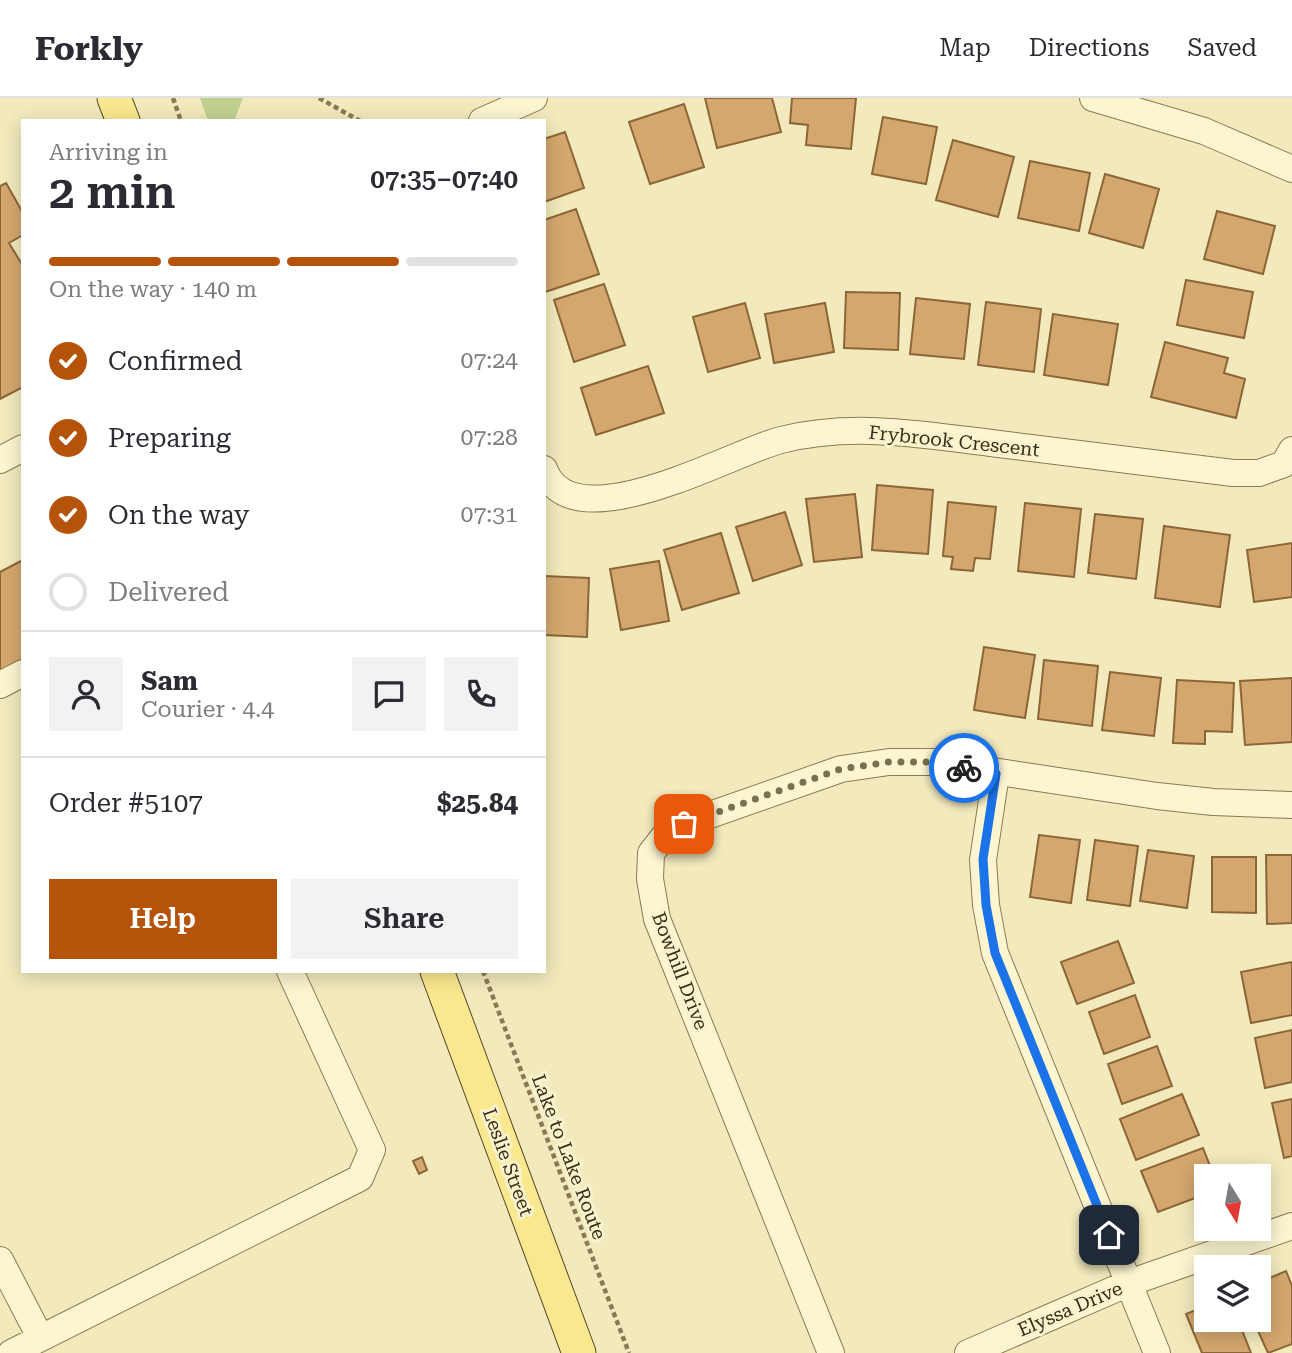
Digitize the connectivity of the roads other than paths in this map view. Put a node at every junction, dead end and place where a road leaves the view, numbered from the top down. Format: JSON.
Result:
{"nodes":[{"id":1,"x":114,"y":98,"type":"edge"},
{"id":2,"x":534,"y":98,"type":"edge"},
{"id":3,"x":1093,"y":98,"type":"edge"},
{"id":4,"x":121,"y":119,"type":"edge"},
{"id":5,"x":487,"y":119,"type":"edge"},
{"id":6,"x":1292,"y":169,"type":"edge"},
{"id":7,"x":21,"y":449,"type":"edge"},
{"id":8,"x":1292,"y":450,"type":"edge"},
{"id":9,"x":0,"y":460,"type":"edge"},
{"id":10,"x":546,"y":474,"type":"edge"},
{"id":11,"x":21,"y":674,"type":"edge"},
{"id":12,"x":0,"y":685,"type":"edge"},
{"id":13,"x":996,"y":774,"type":"junction"},
{"id":14,"x":1292,"y":805,"type":"edge"},
{"id":15,"x":291,"y":973,"type":"edge"},
{"id":16,"x":438,"y":973,"type":"edge"},
{"id":17,"x":1292,"y":1226,"type":"edge"},
{"id":18,"x":0,"y":1259,"type":"edge"},
{"id":19,"x":1129,"y":1283,"type":"junction"},
{"id":20,"x":40,"y":1337,"type":"junction"},
{"id":21,"x":11,"y":1353,"type":"edge"},
{"id":22,"x":579,"y":1353,"type":"edge"},
{"id":23,"x":831,"y":1353,"type":"edge"},
{"id":24,"x":968,"y":1353,"type":"edge"},
{"id":25,"x":1157,"y":1353,"type":"edge"}],
"edges":[{"from":1,"to":4,"type":"main road"},
{"from":2,"to":5,"type":"street"},
{"from":3,"to":6,"type":"street"},
{"from":7,"to":9,"type":"street"},
{"from":8,"to":10,"type":"street","name":"Frybrook Crescent"},
{"from":11,"to":12,"type":"street"},
{"from":13,"to":14,"type":"street","name":"Bowhill Drive"},
{"from":13,"to":19,"type":"street"},
{"from":13,"to":23,"type":"street","name":"Bowhill Drive"},
{"from":15,"to":20,"type":"street"},
{"from":16,"to":22,"type":"main road","name":"Leslie Street"},
{"from":17,"to":19,"type":"street","name":"Elyssa Drive"},
{"from":18,"to":20,"type":"street"},
{"from":19,"to":24,"type":"street","name":"Elyssa Drive"},
{"from":19,"to":25,"type":"street"},
{"from":20,"to":21,"type":"street"}]}
